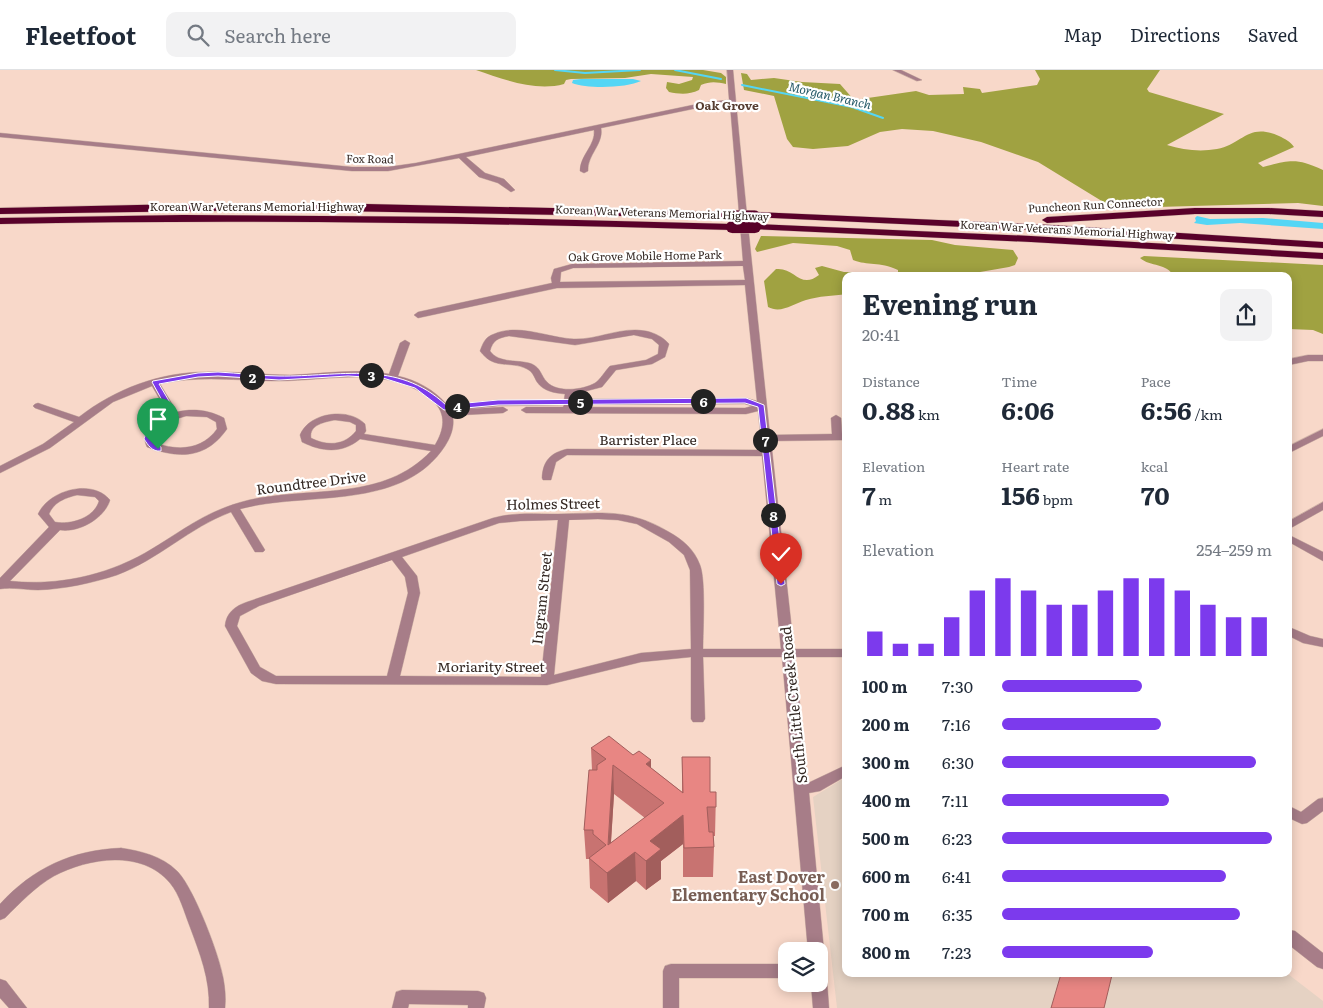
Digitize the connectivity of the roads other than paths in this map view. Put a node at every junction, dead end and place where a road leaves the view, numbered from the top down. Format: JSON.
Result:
{"nodes":[{"id":1,"x":730,"y":70,"type":"edge"},
{"id":2,"x":896,"y":70,"type":"edge"},
{"id":3,"x":920,"y":80,"type":"dead end"},
{"id":4,"x":734,"y":102,"type":"junction"},
{"id":5,"x":597,"y":128,"type":"junction"},
{"id":6,"x":0,"y":135,"type":"edge"},
{"id":7,"x":462,"y":156,"type":"junction"},
{"id":8,"x":584,"y":171,"type":"dead end"},
{"id":9,"x":511,"y":190,"type":"dead end"},
{"id":10,"x":0,"y":211,"type":"edge"},
{"id":11,"x":1323,"y":214,"type":"edge"},
{"id":12,"x":868,"y":220,"type":"junction"},
{"id":13,"x":0,"y":221,"type":"edge"},
{"id":14,"x":1323,"y":245,"type":"edge"},
{"id":15,"x":1323,"y":257,"type":"edge"},
{"id":16,"x":748,"y":264,"type":"junction"},
{"id":17,"x":750,"y":282,"type":"junction"},
{"id":18,"x":557,"y":285,"type":"junction"},
{"id":19,"x":418,"y":315,"type":"dead end"},
{"id":20,"x":405,"y":343,"type":"dead end"},
{"id":21,"x":1323,"y":358,"type":"edge"},
{"id":22,"x":1292,"y":361,"type":"edge"},
{"id":23,"x":392,"y":378,"type":"junction"},
{"id":24,"x":155,"y":382,"type":"junction"},
{"id":25,"x":568,"y":401,"type":"junction"},
{"id":26,"x":38,"y":406,"type":"dead end"},
{"id":27,"x":762,"y":406,"type":"junction"},
{"id":28,"x":446,"y":411,"type":"junction"},
{"id":29,"x":174,"y":416,"type":"junction"},
{"id":30,"x":836,"y":418,"type":"dead end"},
{"id":31,"x":81,"y":421,"type":"junction"},
{"id":32,"x":1323,"y":432,"type":"edge"},
{"id":33,"x":359,"y":436,"type":"junction"},
{"id":34,"x":842,"y":437,"type":"edge"},
{"id":35,"x":765,"y":438,"type":"junction"},
{"id":36,"x":1292,"y":448,"type":"edge"},
{"id":37,"x":438,"y":449,"type":"junction"},
{"id":38,"x":766,"y":453,"type":"junction"},
{"id":39,"x":0,"y":470,"type":"edge"},
{"id":40,"x":546,"y":478,"type":"dead end"},
{"id":41,"x":1323,"y":506,"type":"edge"},
{"id":42,"x":234,"y":508,"type":"junction"},
{"id":43,"x":564,"y":517,"type":"junction"},
{"id":44,"x":1292,"y":524,"type":"edge"},
{"id":45,"x":57,"y":526,"type":"junction"},
{"id":46,"x":1292,"y":540,"type":"edge"},
{"id":47,"x":259,"y":550,"type":"dead end"},
{"id":48,"x":395,"y":556,"type":"junction"},
{"id":49,"x":1323,"y":557,"type":"edge"},
{"id":50,"x":0,"y":585,"type":"edge"},
{"id":51,"x":233,"y":616,"type":"joint"},
{"id":52,"x":1292,"y":632,"type":"edge"},
{"id":53,"x":1323,"y":643,"type":"edge"},
{"id":54,"x":697,"y":653,"type":"junction"},
{"id":55,"x":787,"y":653,"type":"junction"},
{"id":56,"x":842,"y":653,"type":"edge"},
{"id":57,"x":392,"y":681,"type":"junction"},
{"id":58,"x":547,"y":681,"type":"junction"},
{"id":59,"x":698,"y":719,"type":"dead end"},
{"id":60,"x":842,"y":772,"type":"edge"},
{"id":61,"x":802,"y":789,"type":"junction"},
{"id":62,"x":1323,"y":803,"type":"edge"},
{"id":63,"x":1292,"y":813,"type":"edge"},
{"id":64,"x":0,"y":914,"type":"edge"},
{"id":65,"x":1292,"y":937,"type":"edge"},
{"id":66,"x":1292,"y":937,"type":"edge"},
{"id":67,"x":815,"y":942,"type":"edge"},
{"id":68,"x":1323,"y":954,"type":"edge"},
{"id":69,"x":1323,"y":962,"type":"edge"},
{"id":70,"x":778,"y":971,"type":"edge"},
{"id":71,"x":0,"y":986,"type":"edge"},
{"id":72,"x":820,"y":992,"type":"edge"},
{"id":73,"x":19,"y":1008,"type":"edge"},
{"id":74,"x":217,"y":1008,"type":"edge"},
{"id":75,"x":400,"y":1008,"type":"edge"},
{"id":76,"x":476,"y":1008,"type":"edge"},
{"id":77,"x":671,"y":1008,"type":"edge"},
{"id":78,"x":821,"y":1008,"type":"edge"}],
"edges":[{"from":1,"to":4,"type":"street","name":"South Little Creek Road"},
{"from":2,"to":3,"type":"street"},
{"from":4,"to":5,"type":"street","name":"Fox Road"},
{"from":4,"to":16,"type":"street","name":"South Little Creek Road"},
{"from":5,"to":7,"type":"street","name":"Fox Road"},
{"from":5,"to":8,"type":"street"},
{"from":6,"to":7,"type":"street","name":"Fox Road"},
{"from":7,"to":9,"type":"street"},
{"from":10,"to":12,"type":"highway","name":"Korean War Veterans Memorial Highway","bridge":true},
{"from":11,"to":12,"type":"highway","name":"Puncheon Run Connector"},
{"from":12,"to":14,"type":"highway","name":"Korean War Veterans Memorial Highway"},
{"from":13,"to":15,"type":"highway","name":"Korean War Veterans Memorial Highway","bridge":true},
{"from":16,"to":17,"type":"street","name":"South Little Creek Road"},
{"from":16,"to":18,"type":"street","name":"Oak Grove Mobile Home Park"},
{"from":17,"to":18,"type":"street"},
{"from":17,"to":27,"type":"street","name":"South Little Creek Road"},
{"from":18,"to":19,"type":"street"},
{"from":20,"to":23,"type":"street"},
{"from":21,"to":22,"type":"street"},
{"from":23,"to":24,"type":"street"},
{"from":23,"to":28,"type":"street"},
{"from":24,"to":29,"type":"street"},
{"from":24,"to":31,"type":"street"},
{"from":25,"to":25,"type":"street"},
{"from":25,"to":27,"type":"street"},
{"from":25,"to":28,"type":"street"},
{"from":26,"to":31,"type":"street"},
{"from":27,"to":35,"type":"street","name":"South Little Creek Road"},
{"from":28,"to":37,"type":"street","name":"Roundtree Drive"},
{"from":29,"to":29,"type":"street"},
{"from":30,"to":34,"type":"street"},
{"from":31,"to":39,"type":"street"},
{"from":32,"to":36,"type":"street"},
{"from":33,"to":33,"type":"street"},
{"from":33,"to":37,"type":"street"},
{"from":34,"to":35,"type":"street"},
{"from":35,"to":38,"type":"street","name":"South Little Creek Road"},
{"from":37,"to":42,"type":"street","name":"Roundtree Drive"},
{"from":38,"to":40,"type":"street","name":"Barrister Place"},
{"from":38,"to":55,"type":"street","name":"South Little Creek Road"},
{"from":41,"to":44,"type":"street"},
{"from":42,"to":47,"type":"street"},
{"from":42,"to":50,"type":"street","name":"Roundtree Drive"},
{"from":43,"to":48,"type":"street","name":"Holmes Street"},
{"from":43,"to":54,"type":"street","name":"Holmes Street"},
{"from":43,"to":58,"type":"street","name":"Ingram Street"},
{"from":45,"to":45,"type":"street"},
{"from":45,"to":50,"type":"street"},
{"from":46,"to":49,"type":"street"},
{"from":48,"to":51,"type":"street","name":"Holmes Street"},
{"from":48,"to":57,"type":"street"},
{"from":51,"to":57,"type":"street","name":"Moriarity Street"},
{"from":52,"to":53,"type":"street"},
{"from":54,"to":55,"type":"street","name":"Moriarity Street"},
{"from":54,"to":58,"type":"street","name":"Moriarity Street"},
{"from":54,"to":59,"type":"street","name":"Holmes Street"},
{"from":55,"to":56,"type":"street","name":"Moriarity Street"},
{"from":55,"to":61,"type":"street","name":"South Little Creek Road"},
{"from":57,"to":58,"type":"street","name":"Moriarity Street"},
{"from":60,"to":61,"type":"street"},
{"from":61,"to":67,"type":"street","name":"South Little Creek Road"},
{"from":62,"to":63,"type":"street"},
{"from":64,"to":74,"type":"street"},
{"from":65,"to":68,"type":"street"},
{"from":66,"to":69,"type":"street"},
{"from":70,"to":77,"type":"street"},
{"from":71,"to":73,"type":"street"},
{"from":72,"to":78,"type":"street"},
{"from":75,"to":76,"type":"street"}]}
